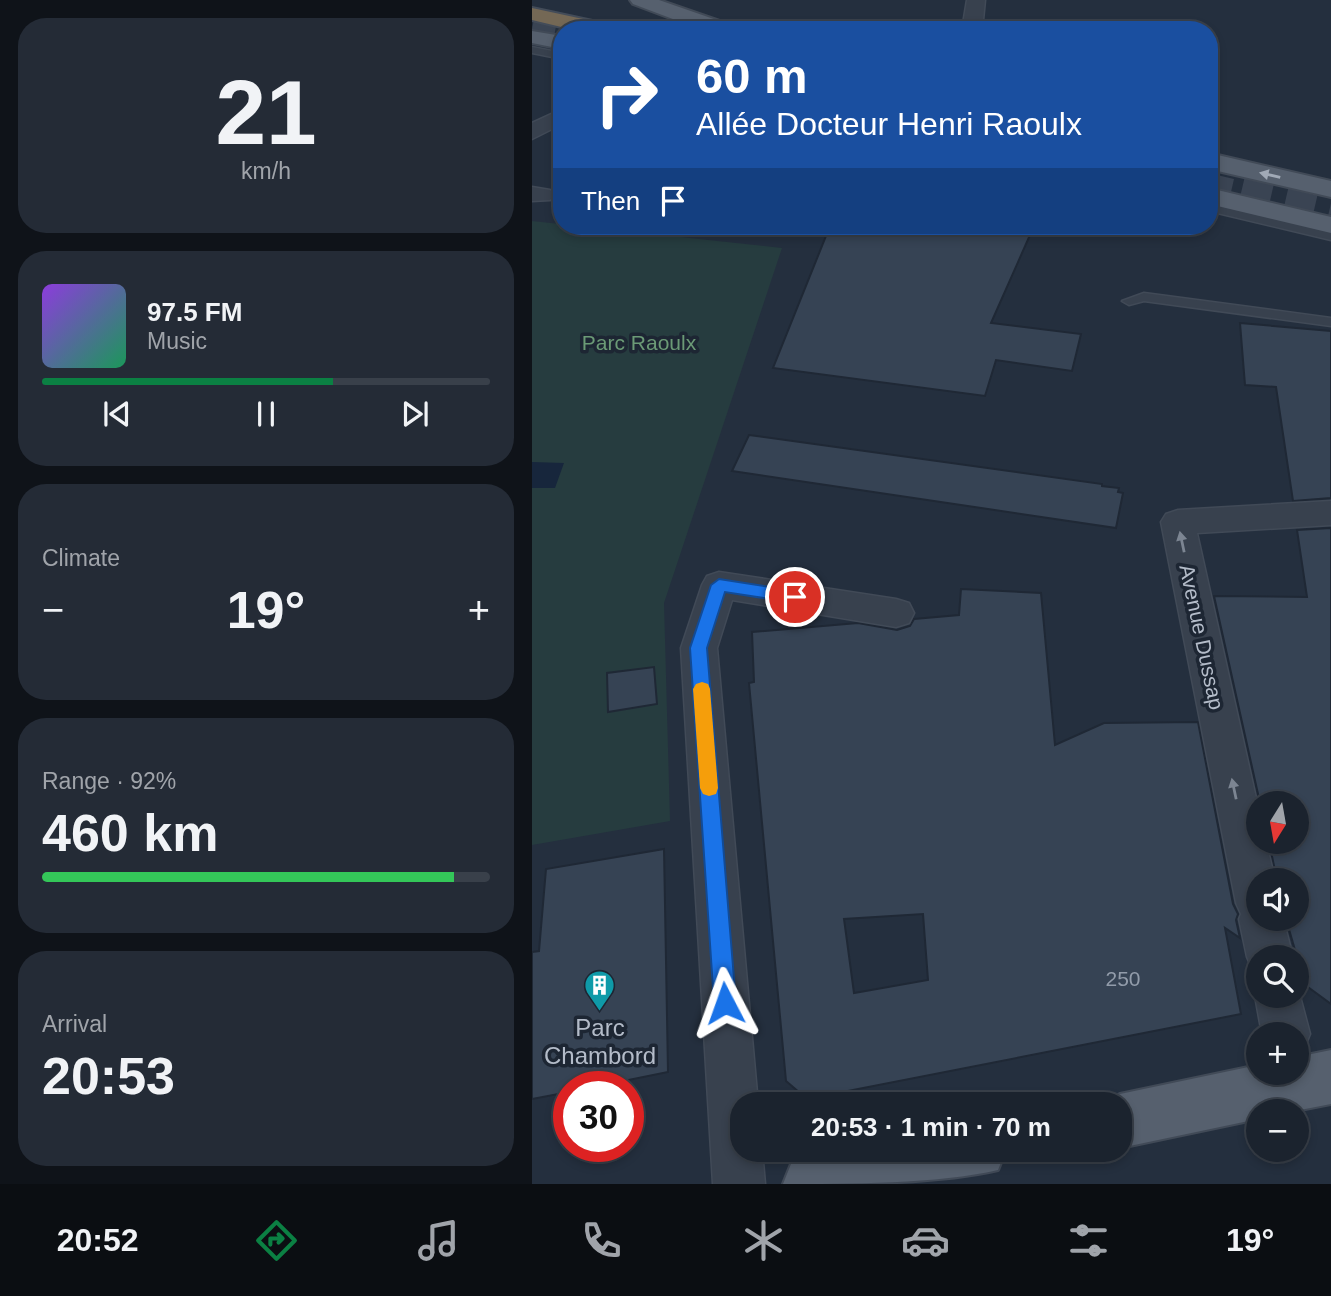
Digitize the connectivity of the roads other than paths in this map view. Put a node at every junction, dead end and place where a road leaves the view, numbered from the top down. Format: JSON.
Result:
{"nodes":[{"id":1,"x":640,"y":0,"type":"edge"},
{"id":2,"x":656,"y":0,"type":"edge"},
{"id":3,"x":976,"y":0,"type":"edge"},
{"id":4,"x":532,"y":13,"type":"edge"},
{"id":5,"x":688,"y":19,"type":"junction"},
{"id":6,"x":565,"y":21,"type":"edge"},
{"id":7,"x":694,"y":21,"type":"edge"},
{"id":8,"x":973,"y":21,"type":"edge"},
{"id":9,"x":532,"y":37,"type":"edge"},
{"id":10,"x":553,"y":41,"type":"edge"},
{"id":11,"x":532,"y":50,"type":"edge"},
{"id":12,"x":553,"y":54,"type":"edge"},
{"id":13,"x":553,"y":120,"type":"edge"},
{"id":14,"x":532,"y":132,"type":"edge"},
{"id":15,"x":1218,"y":163,"type":"tunnel mouth"},
{"id":16,"x":1331,"y":189,"type":"edge"},
{"id":17,"x":1218,"y":198,"type":"tunnel mouth"},
{"id":18,"x":1218,"y":208,"type":"edge"},
{"id":19,"x":1331,"y":225,"type":"edge"},
{"id":20,"x":1331,"y":236,"type":"edge"},
{"id":21,"x":1129,"y":301,"type":"dead end"},
{"id":22,"x":1331,"y":322,"type":"edge"},
{"id":23,"x":1331,"y":513,"type":"edge"},
{"id":24,"x":896,"y":613,"type":"dead end"},
{"id":25,"x":1251,"y":868,"type":"edge"},
{"id":26,"x":1246,"y":1084,"type":"edge"},
{"id":27,"x":1132,"y":1117,"type":"edge"},
{"id":28,"x":919,"y":1162,"type":"edge"},
{"id":29,"x":738,"y":1184,"type":"edge"},
{"id":30,"x":811,"y":1184,"type":"edge"}],
"edges":[{"from":1,"to":5,"type":"main road"},
{"from":2,"to":5,"type":"lane"},
{"from":3,"to":8,"type":"street"},
{"from":4,"to":6,"type":"highway"},
{"from":5,"to":7,"type":"main road"},
{"from":9,"to":10,"type":"main road"},
{"from":11,"to":12,"type":"lane"},
{"from":13,"to":14,"type":"street"},
{"from":16,"to":15,"type":"main road","one_way":true},
{"from":17,"to":19,"type":"main road"},
{"from":18,"to":20,"type":"lane"},
{"from":21,"to":22,"type":"lane"},
{"from":25,"to":23,"type":"street","name":"Avenue Dussap","one_way":true},
{"from":24,"to":29,"type":"street"},
{"from":26,"to":27,"type":"main road"},
{"from":28,"to":30,"type":"main road"}]}
